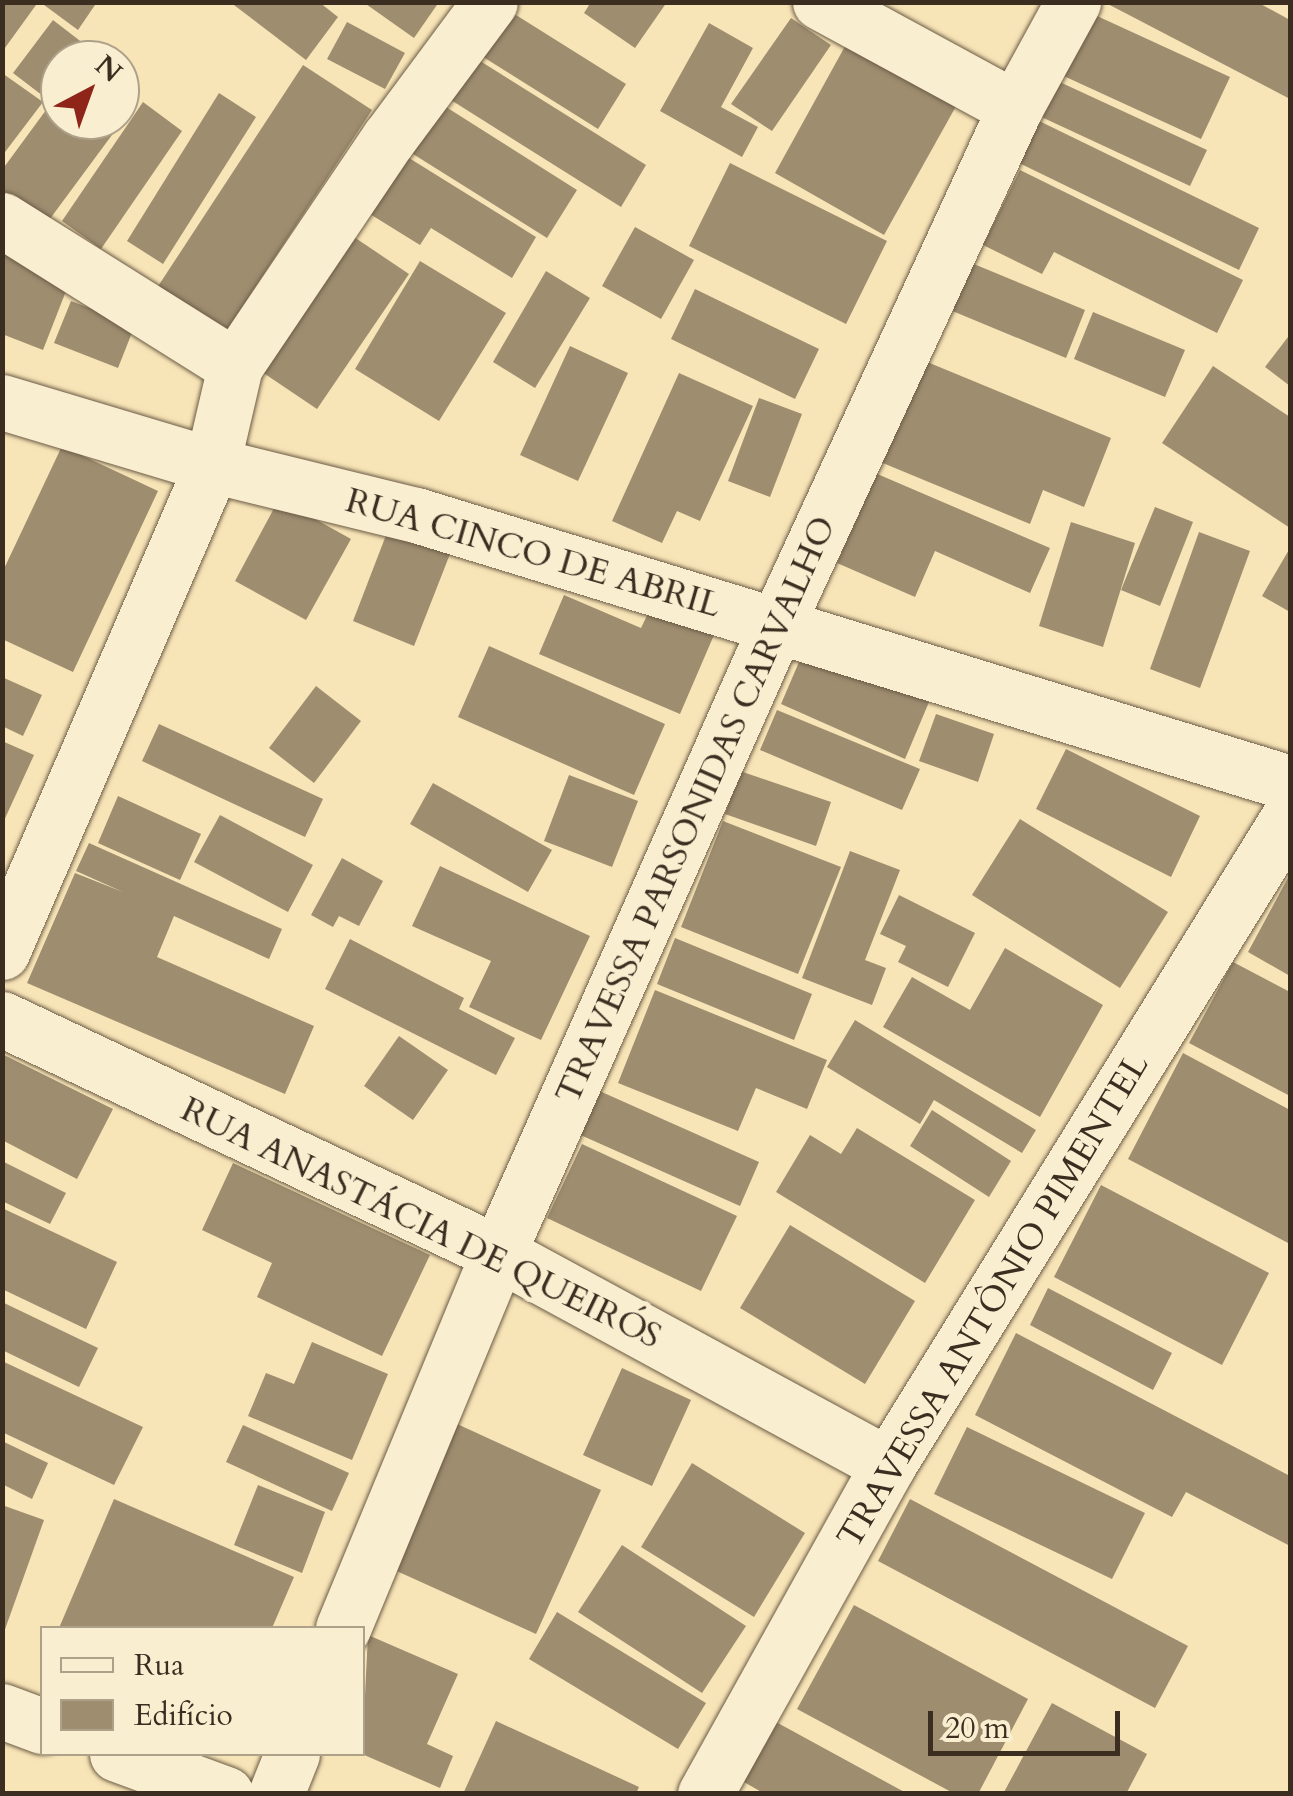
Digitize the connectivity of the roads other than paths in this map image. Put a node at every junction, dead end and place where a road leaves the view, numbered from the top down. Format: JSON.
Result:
{"nodes":[{"id":1,"x":490,"y":2,"type":"edge"},
{"id":2,"x":820,"y":2,"type":"edge"},
{"id":3,"x":1073,"y":2,"type":"edge"},
{"id":4,"x":1014,"y":108,"type":"junction"},
{"id":5,"x":2,"y":220,"type":"edge"},
{"id":6,"x":235,"y":366,"type":"junction"},
{"id":7,"x":2,"y":402,"type":"edge"},
{"id":8,"x":212,"y":465,"type":"junction"},
{"id":9,"x":777,"y":624,"type":"junction"},
{"id":10,"x":1290,"y":784,"type":"edge"},
{"id":11,"x":1290,"y":815,"type":"edge"},
{"id":12,"x":2,"y":952,"type":"edge"},
{"id":13,"x":2,"y":1019,"type":"edge"},
{"id":14,"x":498,"y":1253,"type":"junction"},
{"id":15,"x":888,"y":1466,"type":"junction"},
{"id":16,"x":345,"y":1626,"type":"edge"},
{"id":17,"x":2,"y":1712,"type":"edge"},
{"id":18,"x":40,"y":1725,"type":"edge"},
{"id":19,"x":122,"y":1756,"type":"edge"},
{"id":20,"x":291,"y":1756,"type":"edge"},
{"id":21,"x":226,"y":1794,"type":"edge"},
{"id":22,"x":276,"y":1794,"type":"edge"},
{"id":23,"x":705,"y":1794,"type":"edge"}],
"edges":[{"from":1,"to":6,"type":"street"},
{"from":2,"to":4,"type":"street"},
{"from":3,"to":4,"type":"street","name":"TRAVESSA PARSONIDAS CARVALHO"},
{"from":4,"to":9,"type":"street","name":"TRAVESSA PARSONIDAS CARVALHO"},
{"from":5,"to":6,"type":"street"},
{"from":6,"to":8,"type":"street"},
{"from":7,"to":8,"type":"street","name":"RUA CINCO DE ABRIL"},
{"from":8,"to":9,"type":"street","name":"RUA CINCO DE ABRIL"},
{"from":8,"to":12,"type":"street"},
{"from":9,"to":10,"type":"street","name":"RUA CINCO DE ABRIL"},
{"from":9,"to":14,"type":"street","name":"TRAVESSA PARSONIDAS CARVALHO"},
{"from":11,"to":15,"type":"street","name":"TRAVESSA ANTÔNIO PIMENTEL"},
{"from":13,"to":14,"type":"street","name":"RUA ANASTÁCIA DE QUEIRÓS"},
{"from":14,"to":15,"type":"street","name":"RUA ANASTÁCIA DE QUEIRÓS"},
{"from":14,"to":16,"type":"street","name":"TRAVESSA PARSONIDAS CARVALHO"},
{"from":15,"to":23,"type":"street","name":"TRAVESSA ANTÔNIO PIMENTEL"},
{"from":17,"to":18,"type":"street"},
{"from":19,"to":21,"type":"street"},
{"from":20,"to":22,"type":"street"}]}
